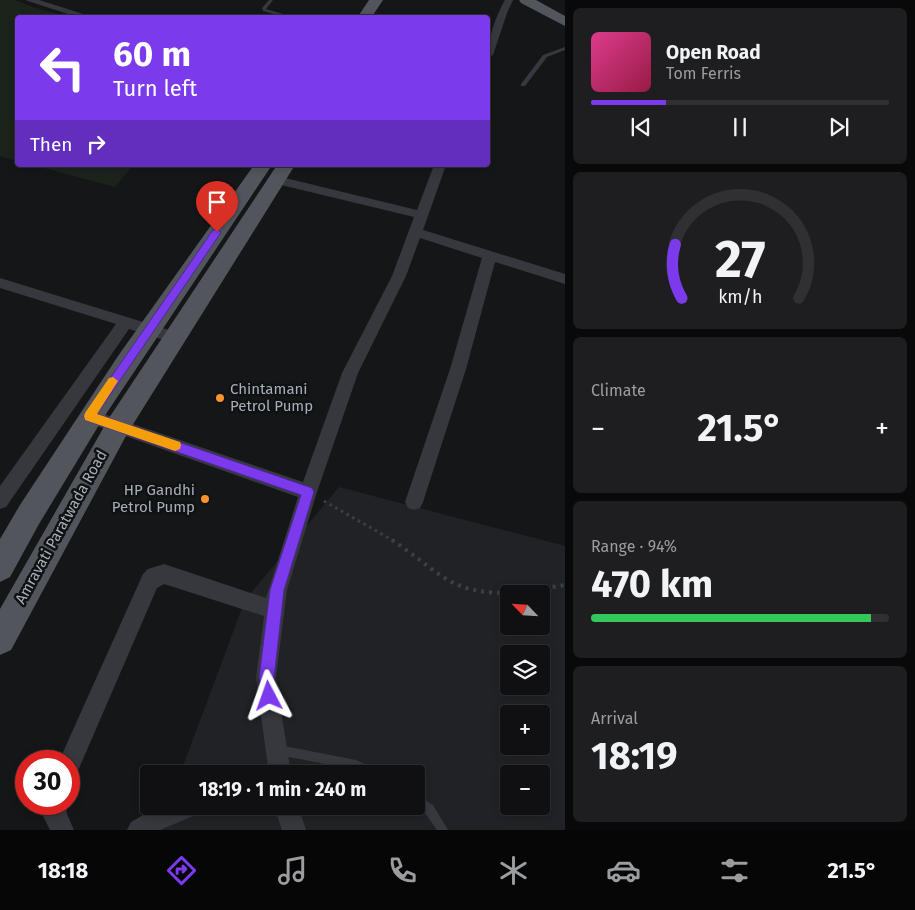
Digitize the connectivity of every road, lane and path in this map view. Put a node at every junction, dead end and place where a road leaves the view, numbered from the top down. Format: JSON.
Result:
{"nodes":[{"id":1,"x":29,"y":0,"type":"edge"},
{"id":2,"x":271,"y":0,"type":"edge"},
{"id":3,"x":376,"y":0,"type":"edge"},
{"id":4,"x":390,"y":0,"type":"edge"},
{"id":5,"x":509,"y":0,"type":"edge"},
{"id":6,"x":526,"y":0,"type":"edge"},
{"id":7,"x":545,"y":0,"type":"edge"},
{"id":8,"x":565,"y":10,"type":"edge"},
{"id":9,"x":82,"y":15,"type":"edge"},
{"id":10,"x":283,"y":15,"type":"edge"},
{"id":11,"x":366,"y":15,"type":"edge"},
{"id":12,"x":381,"y":15,"type":"edge"},
{"id":13,"x":565,"y":22,"type":"edge"},
{"id":14,"x":490,"y":48,"type":"edge"},
{"id":15,"x":565,"y":48,"type":"edge"},
{"id":16,"x":524,"y":85,"type":"dead end"},
{"id":17,"x":439,"y":167,"type":"edge"},
{"id":18,"x":275,"y":170,"type":"edge"},
{"id":19,"x":422,"y":215,"type":"junction"},
{"id":20,"x":416,"y":232,"type":"junction"},
{"id":21,"x":490,"y":254,"type":"junction"},
{"id":22,"x":565,"y":278,"type":"edge"},
{"id":23,"x":0,"y":283,"type":"edge"},
{"id":24,"x":126,"y":321,"type":"junction"},
{"id":25,"x":149,"y":328,"type":"junction"},
{"id":26,"x":177,"y":338,"type":"junction"},
{"id":27,"x":89,"y":416,"type":"junction"},
{"id":28,"x":118,"y":426,"type":"junction"},
{"id":29,"x":308,"y":492,"type":"junction"},
{"id":30,"x":0,"y":501,"type":"edge"},
{"id":31,"x":414,"y":502,"type":"dead end"},
{"id":32,"x":0,"y":566,"type":"edge"},
{"id":33,"x":565,"y":585,"type":"edge"},
{"id":34,"x":274,"y":610,"type":"junction"},
{"id":35,"x":0,"y":639,"type":"edge"},
{"id":36,"x":277,"y":749,"type":"junction"},
{"id":37,"x":76,"y":750,"type":"edge"},
{"id":38,"x":279,"y":765,"type":"edge"},
{"id":39,"x":356,"y":765,"type":"edge"},
{"id":40,"x":425,"y":806,"type":"edge"},
{"id":41,"x":55,"y":815,"type":"edge"},
{"id":42,"x":166,"y":815,"type":"edge"},
{"id":43,"x":289,"y":815,"type":"edge"},
{"id":44,"x":62,"y":830,"type":"edge"},
{"id":45,"x":139,"y":830,"type":"edge"},
{"id":46,"x":294,"y":830,"type":"edge"},
{"id":47,"x":443,"y":830,"type":"edge"}],
"edges":[{"from":1,"to":9,"type":"street"},
{"from":2,"to":10,"type":"lane"},
{"from":3,"to":11,"type":"main road"},
{"from":4,"to":12,"type":"main road"},
{"from":5,"to":14,"type":"street"},
{"from":6,"to":13,"type":"main road"},
{"from":7,"to":8,"type":"main road"},
{"from":15,"to":16,"type":"lane"},
{"from":17,"to":19,"type":"street"},
{"from":18,"to":19,"type":"street"},
{"from":18,"to":25,"type":"main road","name":"Amravati Paratwada Road"},
{"from":18,"to":26,"type":"main road","name":"Amravati Paratwada Road"},
{"from":19,"to":20,"type":"street"},
{"from":20,"to":21,"type":"street"},
{"from":20,"to":29,"type":"street"},
{"from":21,"to":22,"type":"street"},
{"from":21,"to":31,"type":"street"},
{"from":23,"to":24,"type":"street"},
{"from":24,"to":25,"type":"street"},
{"from":24,"to":30,"type":"street"},
{"from":25,"to":26,"type":"street"},
{"from":25,"to":27,"type":"main road","name":"Amravati Paratwada Road"},
{"from":26,"to":28,"type":"main road","name":"Amravati Paratwada Road"},
{"from":27,"to":28,"type":"street"},
{"from":27,"to":32,"type":"main road","name":"Amravati Paratwada Road"},
{"from":28,"to":29,"type":"street"},
{"from":28,"to":35,"type":"main road","name":"Amravati Paratwada Road"},
{"from":29,"to":33,"type":"path"},
{"from":29,"to":34,"type":"street"},
{"from":34,"to":36,"type":"street"},
{"from":34,"to":37,"type":"street"},
{"from":36,"to":38,"type":"street"},
{"from":36,"to":39,"type":"lane"},
{"from":40,"to":47,"type":"lane"},
{"from":41,"to":44,"type":"street"},
{"from":42,"to":45,"type":"street"},
{"from":43,"to":46,"type":"street"}]}
